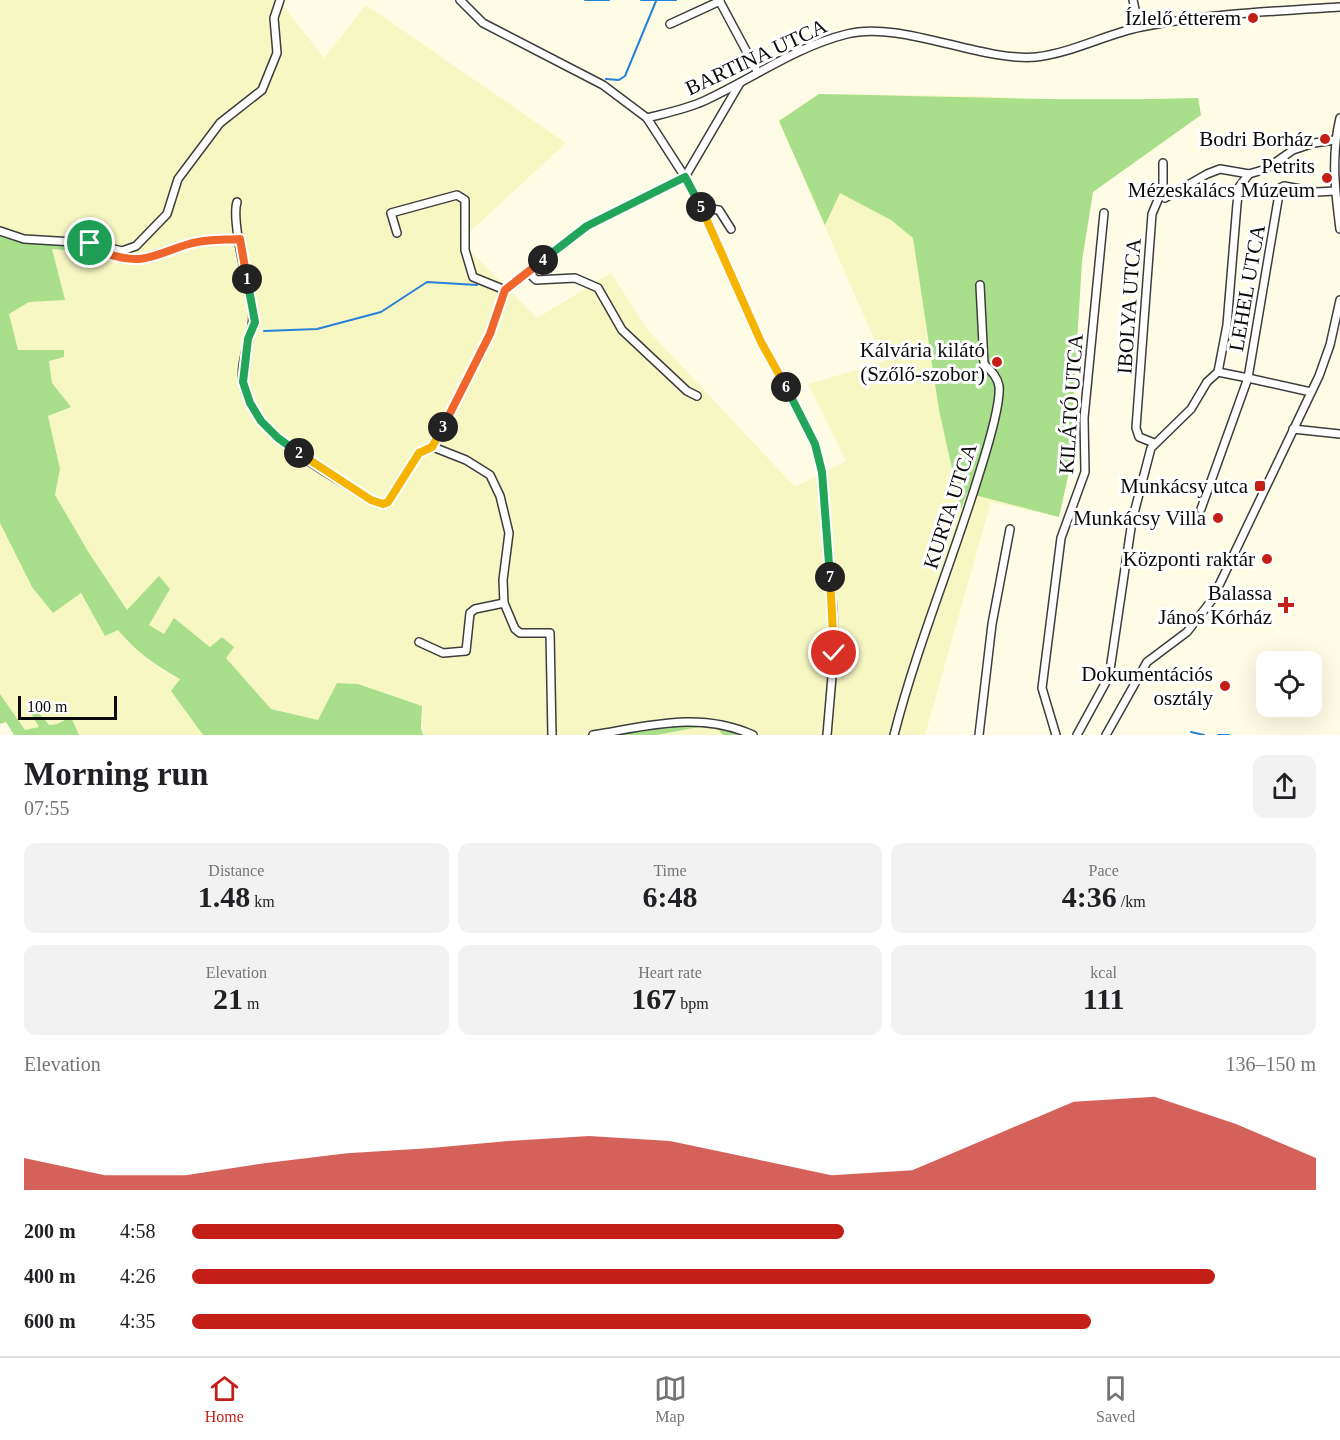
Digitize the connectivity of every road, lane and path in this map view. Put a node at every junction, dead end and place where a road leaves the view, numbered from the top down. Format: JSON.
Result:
{"nodes":[{"id":1,"x":280,"y":0,"type":"edge"},
{"id":2,"x":460,"y":0,"type":"edge"},
{"id":3,"x":1133,"y":0,"type":"edge"},
{"id":4,"x":720,"y":1,"type":"edge"},
{"id":5,"x":1340,"y":7,"type":"edge"},
{"id":6,"x":670,"y":24,"type":"dead end"},
{"id":7,"x":1138,"y":27,"type":"junction"},
{"id":8,"x":757,"y":71,"type":"junction"},
{"id":9,"x":740,"y":83,"type":"junction"},
{"id":10,"x":647,"y":118,"type":"junction"},
{"id":11,"x":1340,"y":118,"type":"edge"},
{"id":12,"x":1335,"y":140,"type":"junction"},
{"id":13,"x":1163,"y":163,"type":"dead end"},
{"id":14,"x":1250,"y":174,"type":"junction"},
{"id":15,"x":685,"y":177,"type":"junction"},
{"id":16,"x":1335,"y":192,"type":"junction"},
{"id":17,"x":1165,"y":198,"type":"dead end"},
{"id":18,"x":237,"y":202,"type":"dead end"},
{"id":19,"x":702,"y":208,"type":"junction"},
{"id":20,"x":1104,"y":213,"type":"dead end"},
{"id":21,"x":731,"y":229,"type":"dead end"},
{"id":22,"x":1340,"y":229,"type":"edge"},
{"id":23,"x":0,"y":231,"type":"edge"},
{"id":24,"x":397,"y":233,"type":"dead end"},
{"id":25,"x":240,"y":239,"type":"junction"},
{"id":26,"x":104,"y":247,"type":"junction"},
{"id":27,"x":528,"y":272,"type":"junction"},
{"id":28,"x":980,"y":285,"type":"dead end"},
{"id":29,"x":505,"y":290,"type":"junction"},
{"id":30,"x":1340,"y":300,"type":"edge"},
{"id":31,"x":1218,"y":372,"type":"junction"},
{"id":32,"x":1248,"y":378,"type":"junction"},
{"id":33,"x":1311,"y":392,"type":"junction"},
{"id":34,"x":697,"y":396,"type":"dead end"},
{"id":35,"x":1293,"y":429,"type":"junction"},
{"id":36,"x":1340,"y":434,"type":"edge"},
{"id":37,"x":1152,"y":446,"type":"junction"},
{"id":38,"x":432,"y":447,"type":"junction"},
{"id":39,"x":1201,"y":509,"type":"dead end"},
{"id":40,"x":1010,"y":529,"type":"dead end"},
{"id":41,"x":504,"y":603,"type":"junction"},
{"id":42,"x":419,"y":642,"type":"dead end"},
{"id":43,"x":552,"y":735,"type":"edge"},
{"id":44,"x":593,"y":735,"type":"edge"},
{"id":45,"x":753,"y":735,"type":"edge"},
{"id":46,"x":827,"y":735,"type":"edge"},
{"id":47,"x":894,"y":735,"type":"edge"},
{"id":48,"x":980,"y":735,"type":"edge"},
{"id":49,"x":1056,"y":735,"type":"edge"},
{"id":50,"x":1077,"y":735,"type":"edge"},
{"id":51,"x":1106,"y":735,"type":"edge"}],
"edges":[{"from":1,"to":26,"type":"street"},
{"from":2,"to":10,"type":"street"},
{"from":3,"to":7,"type":"street"},
{"from":4,"to":6,"type":"street"},
{"from":4,"to":8,"type":"street"},
{"from":5,"to":7,"type":"street","name":"BARTINA UTCA"},
{"from":7,"to":8,"type":"street","name":"BARTINA UTCA"},
{"from":8,"to":9,"type":"street","name":"BARTINA UTCA"},
{"from":9,"to":10,"type":"street","name":"BARTINA UTCA"},
{"from":9,"to":15,"type":"street"},
{"from":10,"to":15,"type":"street"},
{"from":11,"to":12,"type":"street"},
{"from":12,"to":14,"type":"street"},
{"from":12,"to":16,"type":"street"},
{"from":13,"to":37,"type":"street","name":"IBOLYA UTCA"},
{"from":14,"to":17,"type":"street"},
{"from":14,"to":31,"type":"street"},
{"from":15,"to":19,"type":"street"},
{"from":15,"to":27,"type":"street"},
{"from":16,"to":22,"type":"street"},
{"from":16,"to":32,"type":"street","name":"LEHEL UTCA"},
{"from":18,"to":25,"type":"street"},
{"from":19,"to":21,"type":"street"},
{"from":19,"to":46,"type":"street"},
{"from":20,"to":49,"type":"street","name":"KILÁTÓ UTCA"},
{"from":23,"to":26,"type":"street"},
{"from":24,"to":29,"type":"street"},
{"from":25,"to":26,"type":"street"},
{"from":25,"to":38,"type":"street"},
{"from":27,"to":29,"type":"street"},
{"from":27,"to":34,"type":"street"},
{"from":28,"to":47,"type":"street","name":"KURTA UTCA"},
{"from":29,"to":38,"type":"street"},
{"from":30,"to":33,"type":"street"},
{"from":31,"to":32,"type":"street"},
{"from":31,"to":37,"type":"street"},
{"from":32,"to":33,"type":"street"},
{"from":32,"to":39,"type":"street"},
{"from":33,"to":35,"type":"street"},
{"from":35,"to":36,"type":"street"},
{"from":35,"to":51,"type":"street"},
{"from":37,"to":50,"type":"street"},
{"from":38,"to":41,"type":"street"},
{"from":40,"to":48,"type":"street"},
{"from":41,"to":42,"type":"street"},
{"from":41,"to":43,"type":"street"},
{"from":44,"to":45,"type":"street"}]}
